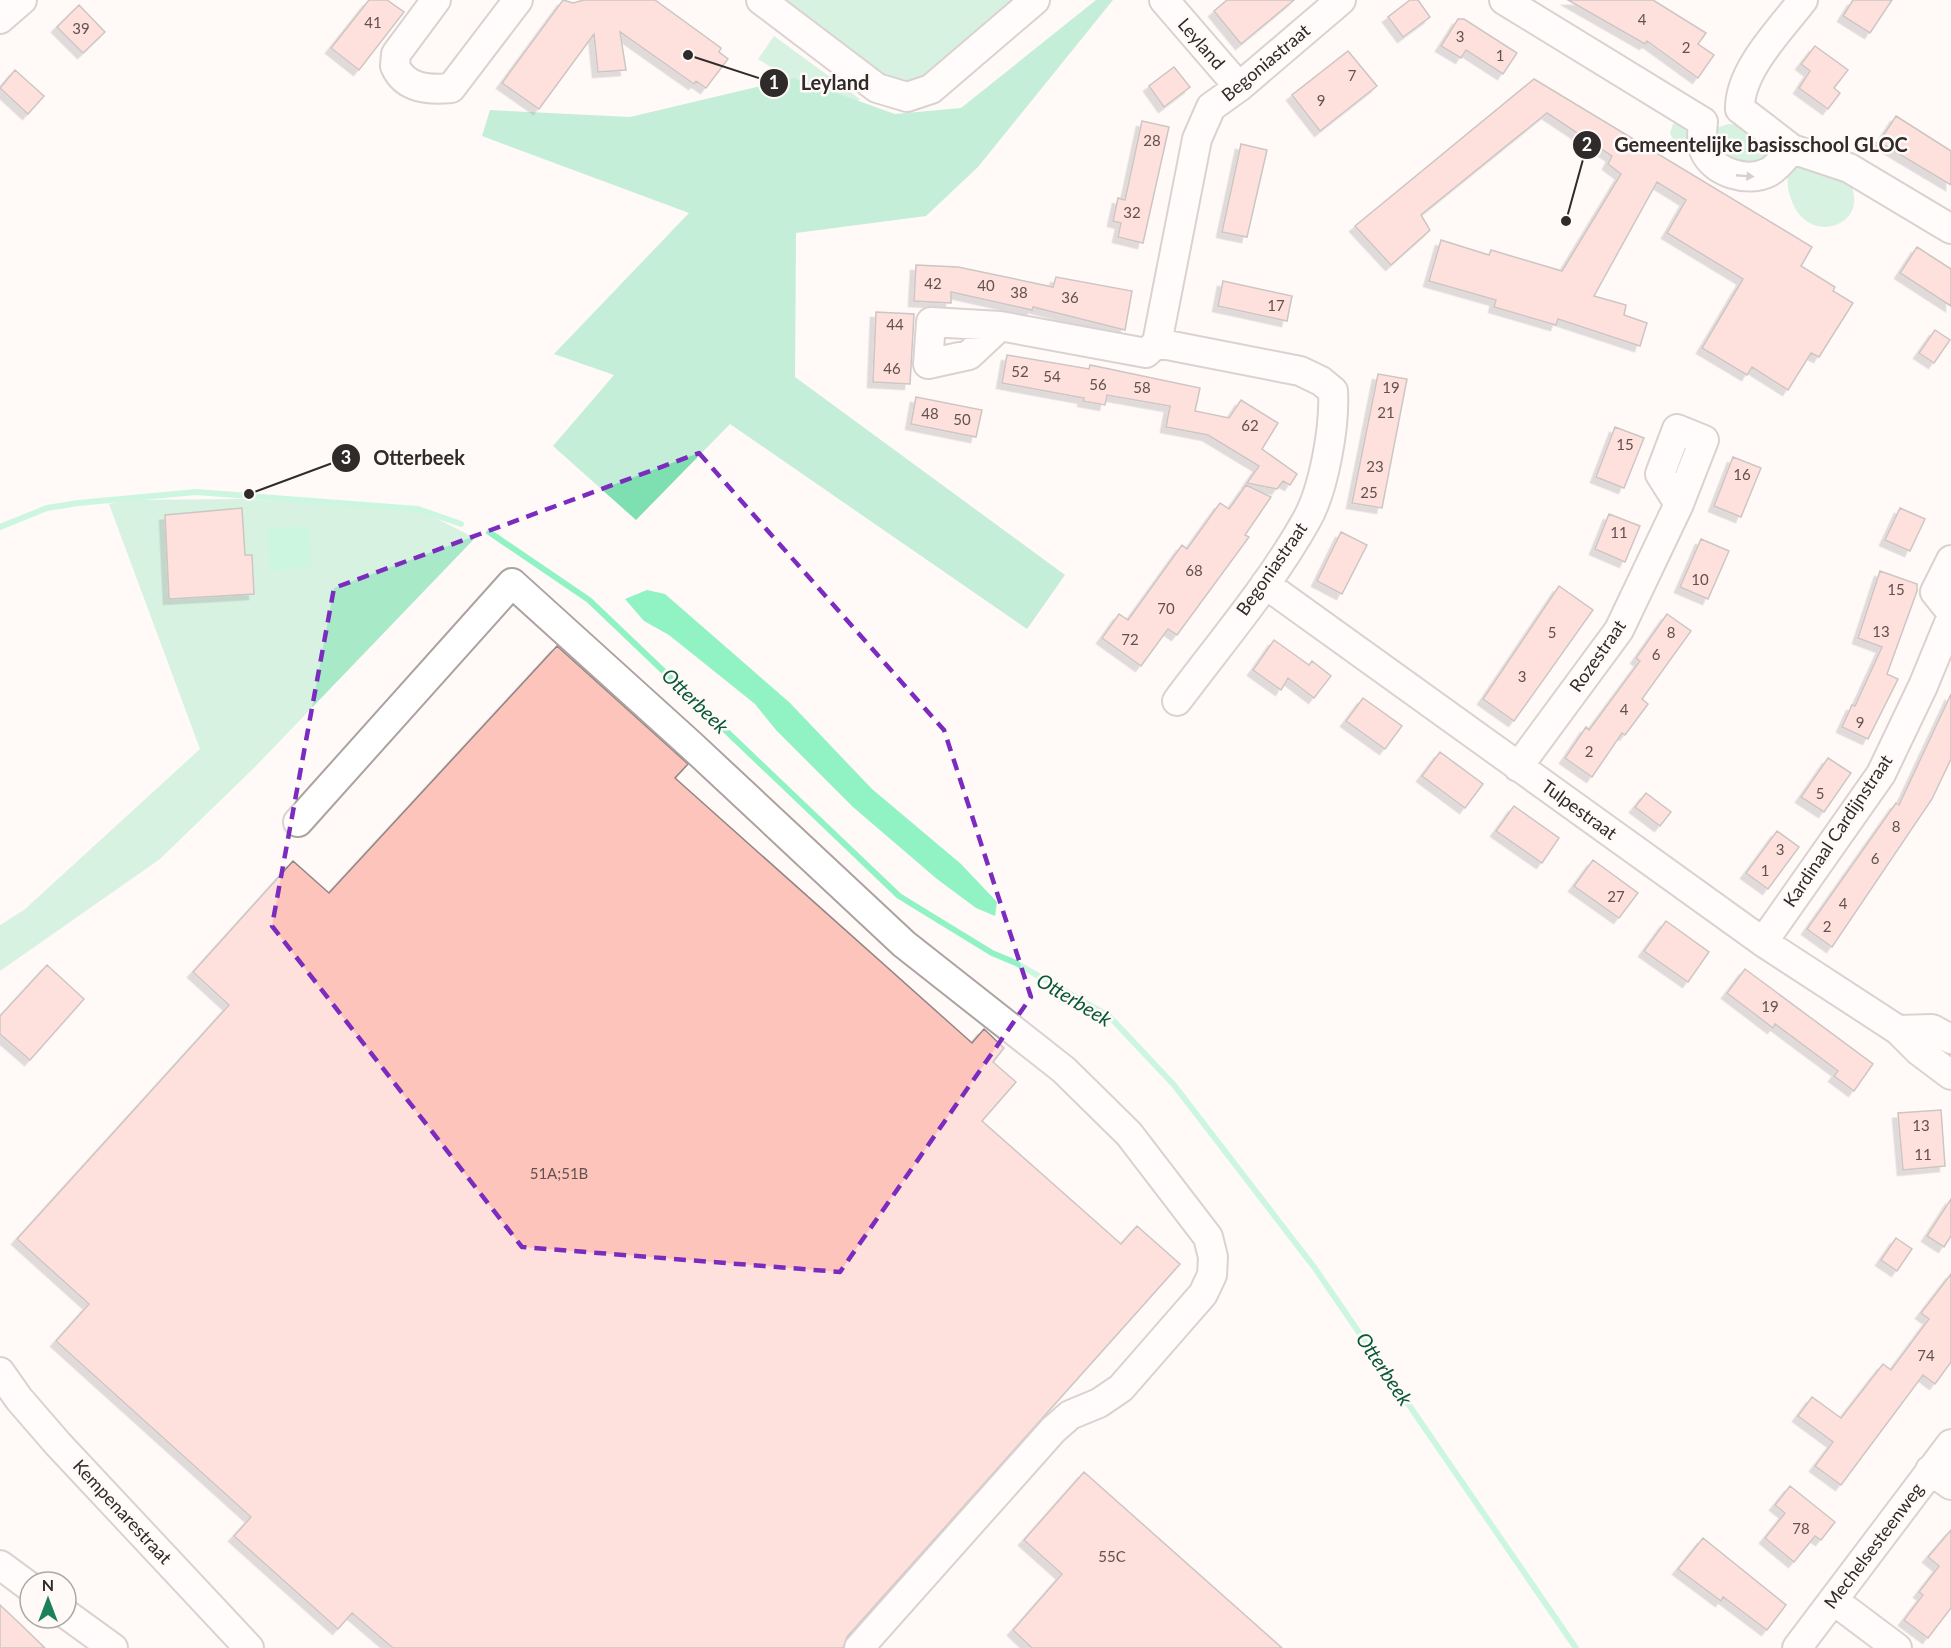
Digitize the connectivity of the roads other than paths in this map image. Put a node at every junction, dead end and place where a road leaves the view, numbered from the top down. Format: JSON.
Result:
{"nodes":[{"id":1,"x":22,"y":0,"type":"edge"},
{"id":2,"x":436,"y":0,"type":"edge"},
{"id":3,"x":518,"y":0,"type":"edge"},
{"id":4,"x":761,"y":0,"type":"edge"},
{"id":5,"x":1035,"y":0,"type":"edge"},
{"id":6,"x":1164,"y":0,"type":"edge"},
{"id":7,"x":1341,"y":0,"type":"edge"},
{"id":8,"x":1504,"y":0,"type":"edge"},
{"id":9,"x":1803,"y":0,"type":"edge"},
{"id":10,"x":0,"y":19,"type":"edge"},
{"id":11,"x":1239,"y":87,"type":"junction"},
{"id":12,"x":1740,"y":109,"type":"junction"},
{"id":13,"x":1703,"y":122,"type":"junction"},
{"id":14,"x":1792,"y":149,"type":"junction"},
{"id":15,"x":1951,"y":229,"type":"edge"},
{"id":16,"x":1000,"y":326,"type":"dead end"},
{"id":17,"x":1157,"y":343,"type":"junction"},
{"id":18,"x":1679,"y":504,"type":"dead end"},
{"id":19,"x":1951,"y":560,"type":"edge"},
{"id":20,"x":1264,"y":584,"type":"junction"},
{"id":21,"x":1951,"y":612,"type":"edge"},
{"id":22,"x":1951,"y":618,"type":"edge"},
{"id":23,"x":1178,"y":701,"type":"dead end"},
{"id":24,"x":1518,"y":767,"type":"junction"},
{"id":25,"x":298,"y":822,"type":"dead end"},
{"id":26,"x":1763,"y":942,"type":"junction"},
{"id":27,"x":1898,"y":1030,"type":"junction"},
{"id":28,"x":1951,"y":1039,"type":"edge"},
{"id":29,"x":1951,"y":1075,"type":"edge"},
{"id":30,"x":0,"y":1372,"type":"edge"},
{"id":31,"x":1951,"y":1444,"type":"edge"},
{"id":32,"x":1941,"y":1477,"type":"edge"},
{"id":33,"x":0,"y":1565,"type":"edge"},
{"id":34,"x":18,"y":1578,"type":"edge"},
{"id":35,"x":1833,"y":1600,"type":"junction"},
{"id":36,"x":78,"y":1623,"type":"edge"},
{"id":37,"x":113,"y":1648,"type":"edge"},
{"id":38,"x":249,"y":1648,"type":"edge"},
{"id":39,"x":860,"y":1648,"type":"edge"},
{"id":40,"x":1797,"y":1648,"type":"edge"},
{"id":41,"x":1897,"y":1648,"type":"edge"}],
"edges":[{"from":1,"to":10,"type":"street"},
{"from":2,"to":3,"type":"street"},
{"from":4,"to":5,"type":"street"},
{"from":6,"to":11,"type":"street","name":"Leyland"},
{"from":7,"to":11,"type":"street","name":"Begoniastraat"},
{"from":8,"to":13,"type":"street"},
{"from":9,"to":12,"type":"street"},
{"from":11,"to":17,"type":"street","name":"Begoniastraat"},
{"from":12,"to":13,"type":"street"},
{"from":12,"to":14,"type":"street"},
{"from":13,"to":14,"type":"street","one_way":true},
{"from":14,"to":15,"type":"street"},
{"from":16,"to":17,"type":"street","name":"Begoniastraat"},
{"from":17,"to":20,"type":"street","name":"Begoniastraat"},
{"from":18,"to":24,"type":"street","name":"Rozestraat"},
{"from":19,"to":21,"type":"street"},
{"from":20,"to":23,"type":"street","name":"Begoniastraat"},
{"from":20,"to":24,"type":"street","name":"Tulpestraat"},
{"from":22,"to":26,"type":"street","name":"Kardinaal Cardijnstraat"},
{"from":24,"to":26,"type":"street","name":"Tulpestraat"},
{"from":25,"to":39,"type":"street"},
{"from":26,"to":27,"type":"street","name":"Tulpestraat"},
{"from":27,"to":28,"type":"street"},
{"from":27,"to":29,"type":"street","name":"Tulpestraat"},
{"from":30,"to":38,"type":"street","name":"Kempenarestraat"},
{"from":31,"to":32,"type":"street","name":"Mechelsesteenweg"},
{"from":32,"to":35,"type":"street","name":"Mechelsesteenweg"},
{"from":33,"to":34,"type":"street"},
{"from":35,"to":40,"type":"street","name":"Mechelsesteenweg"},
{"from":35,"to":41,"type":"street"},
{"from":36,"to":37,"type":"street"}]}
